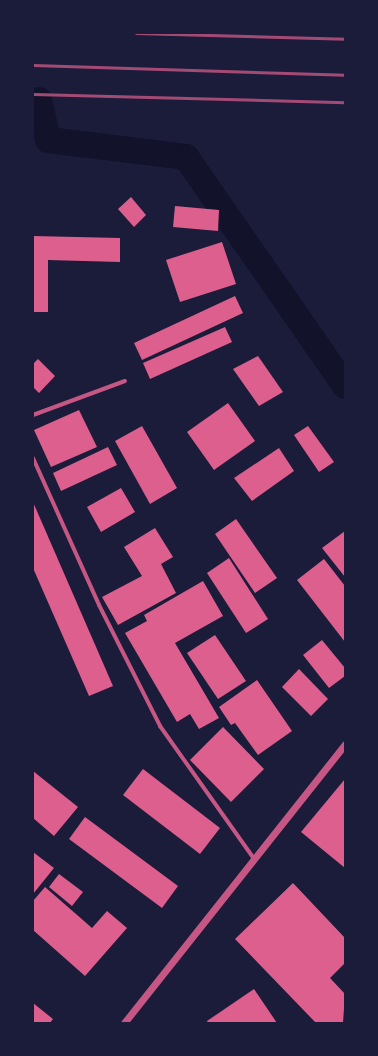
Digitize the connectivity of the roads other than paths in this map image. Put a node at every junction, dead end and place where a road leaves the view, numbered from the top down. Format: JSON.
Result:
{"nodes":[{"id":1,"x":124,"y":382,"type":"dead end"},
{"id":2,"x":33,"y":415,"type":"edge"},
{"id":3,"x":33,"y":458,"type":"edge"},
{"id":4,"x":345,"y":744,"type":"edge"},
{"id":5,"x":254,"y":859,"type":"junction"},
{"id":6,"x":124,"y":1023,"type":"edge"}],
"edges":[{"from":1,"to":2,"type":"street"},
{"from":3,"to":5,"type":"street"},
{"from":4,"to":5,"type":"street"},
{"from":5,"to":6,"type":"street"}]}
